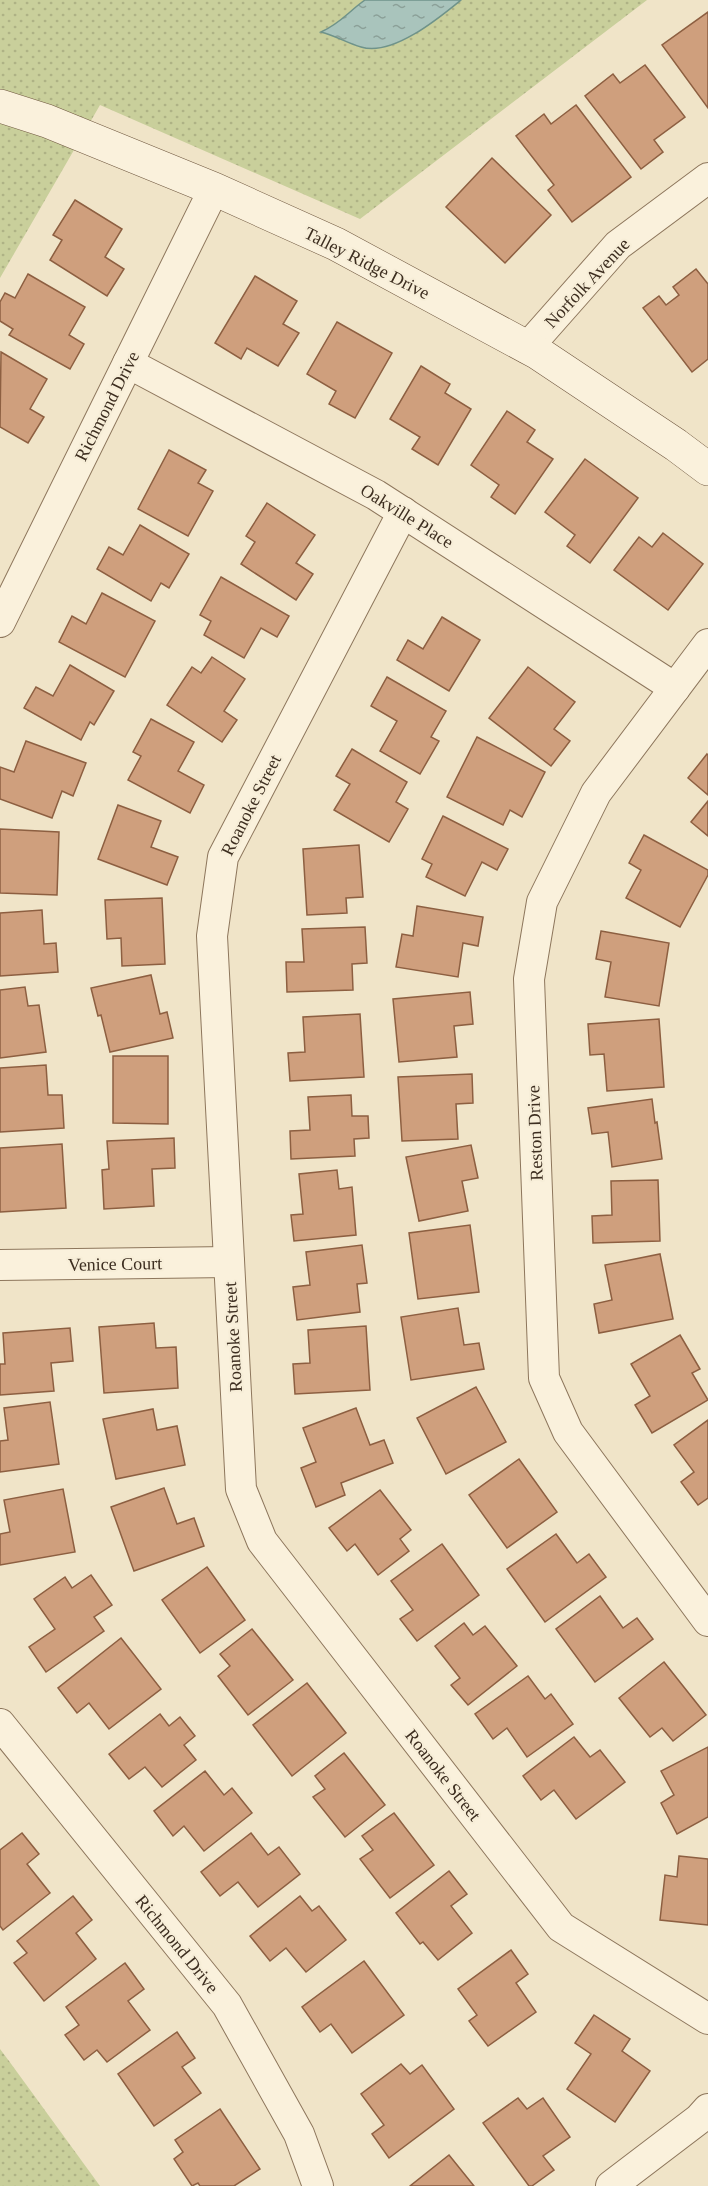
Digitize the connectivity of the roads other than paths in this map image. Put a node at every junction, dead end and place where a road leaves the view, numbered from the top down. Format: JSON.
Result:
{"nodes":[{"id":1,"x":0,"y":106,"type":"edge"},
{"id":2,"x":708,"y":178,"type":"edge"},
{"id":3,"x":214,"y":189,"type":"junction"},
{"id":4,"x":527,"y":348,"type":"junction"},
{"id":5,"x":128,"y":363,"type":"junction"},
{"id":6,"x":708,"y":469,"type":"edge"},
{"id":7,"x":403,"y":513,"type":"junction"},
{"id":8,"x":0,"y":622,"type":"edge"},
{"id":9,"x":708,"y":644,"type":"edge"},
{"id":10,"x":675,"y":688,"type":"junction"},
{"id":11,"x":229,"y":1262,"type":"junction"},
{"id":12,"x":0,"y":1265,"type":"edge"},
{"id":13,"x":708,"y":1621,"type":"edge"},
{"id":14,"x":0,"y":1724,"type":"edge"},
{"id":15,"x":708,"y":2019,"type":"edge"},
{"id":16,"x":708,"y":2109,"type":"edge"},
{"id":17,"x":318,"y":2186,"type":"edge"},
{"id":18,"x":611,"y":2186,"type":"edge"}],
"edges":[{"from":1,"to":3,"type":"street","name":"Talley Ridge Drive"},
{"from":2,"to":4,"type":"street","name":"Norfolk Avenue"},
{"from":3,"to":4,"type":"street","name":"Talley Ridge Drive"},
{"from":3,"to":5,"type":"street","name":"Richmond Drive"},
{"from":4,"to":6,"type":"street","name":"Talley Ridge Drive"},
{"from":5,"to":7,"type":"street","name":"Oakville Place"},
{"from":5,"to":8,"type":"street","name":"Richmond Drive"},
{"from":7,"to":10,"type":"street","name":"Oakville Place"},
{"from":7,"to":11,"type":"street","name":"Roanoke Street"},
{"from":9,"to":10,"type":"street","name":"Reston Drive"},
{"from":10,"to":13,"type":"street","name":"Reston Drive"},
{"from":11,"to":12,"type":"street","name":"Venice Court"},
{"from":11,"to":15,"type":"street","name":"Roanoke Street"},
{"from":14,"to":17,"type":"street","name":"Richmond Drive"},
{"from":16,"to":18,"type":"street"}]}
